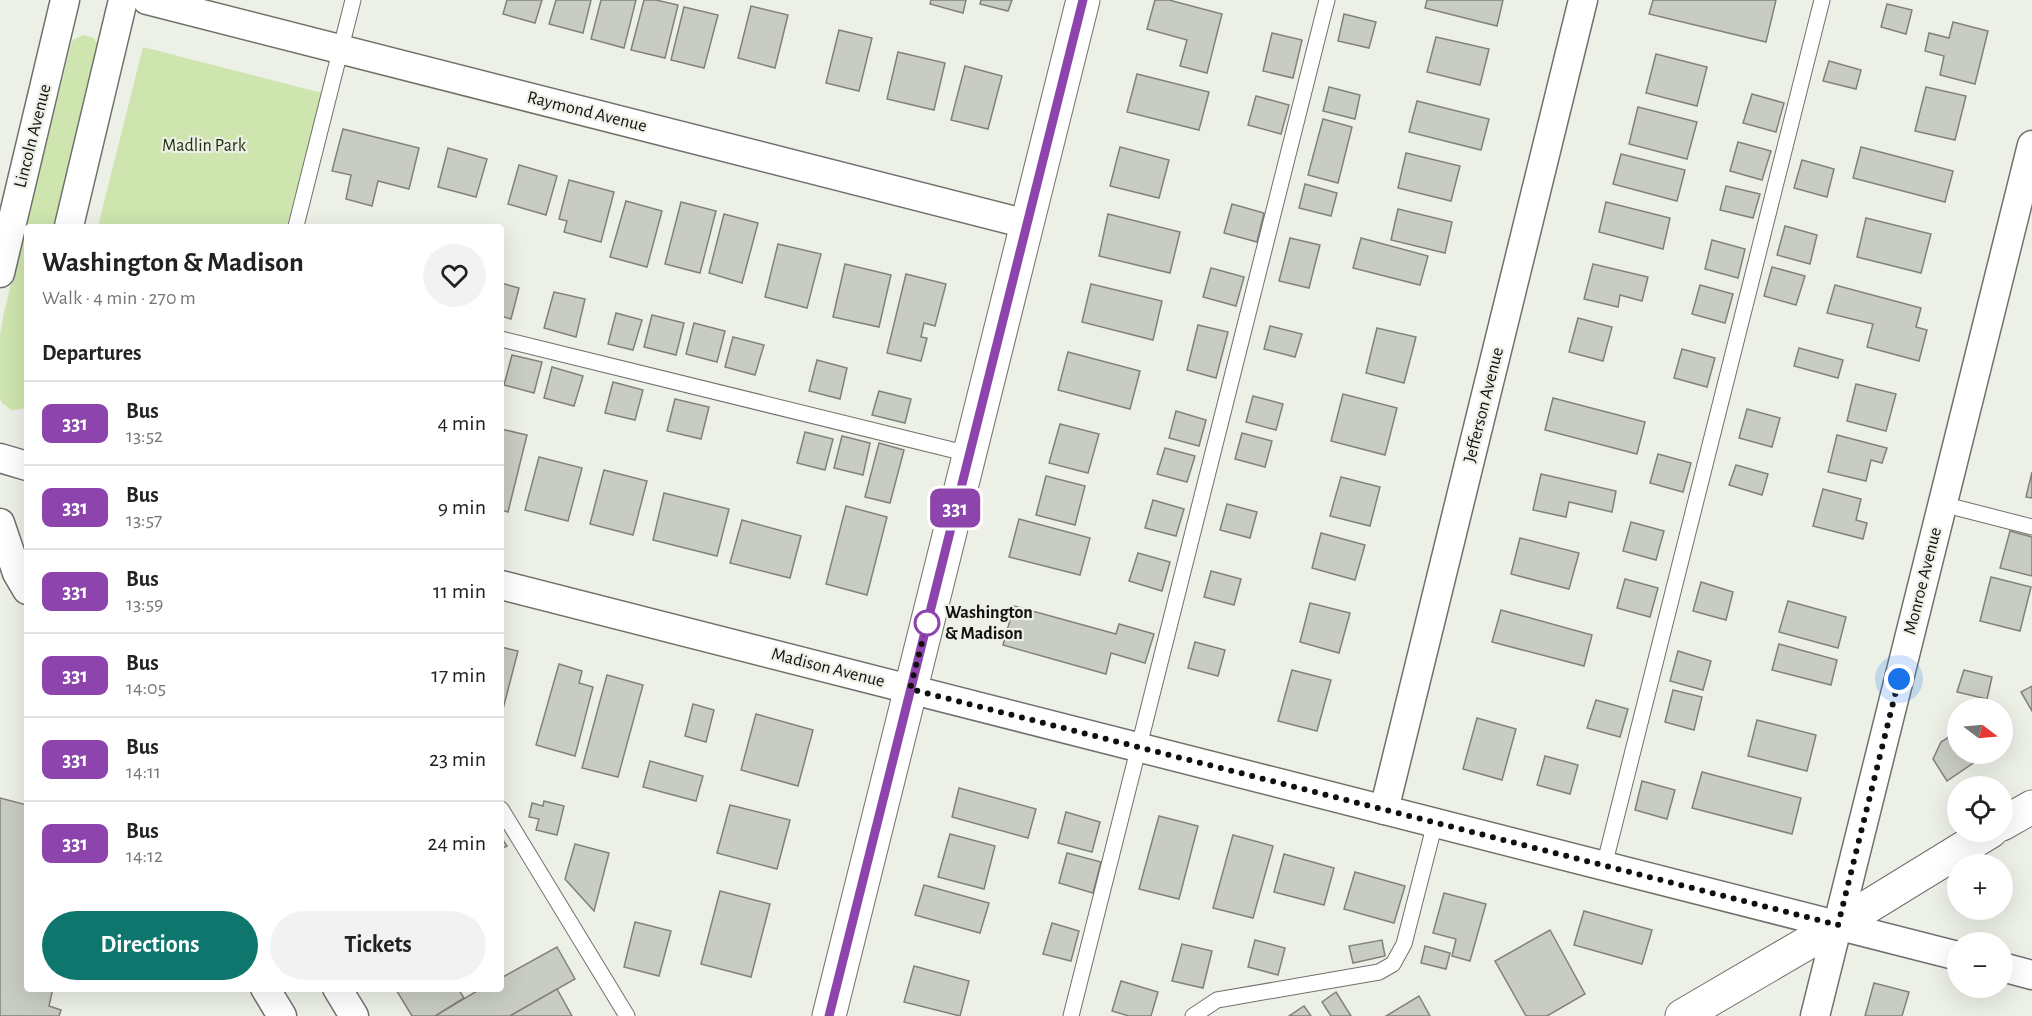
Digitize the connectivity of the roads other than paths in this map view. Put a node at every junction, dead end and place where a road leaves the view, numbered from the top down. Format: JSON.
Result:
{"nodes":[{"id":1,"x":66,"y":0,"type":"edge"},
{"id":2,"x":123,"y":0,"type":"edge"},
{"id":3,"x":147,"y":0,"type":"edge"},
{"id":4,"x":353,"y":0,"type":"edge"},
{"id":5,"x":1083,"y":0,"type":"edge"},
{"id":6,"x":1327,"y":0,"type":"edge"},
{"id":7,"x":1583,"y":0,"type":"edge"},
{"id":8,"x":1822,"y":0,"type":"edge"},
{"id":9,"x":340,"y":50,"type":"junction"},
{"id":10,"x":2032,"y":145,"type":"edge"},
{"id":11,"x":69,"y":224,"type":"edge"},
{"id":12,"x":296,"y":224,"type":"edge"},
{"id":13,"x":1027,"y":224,"type":"junction"},
{"id":14,"x":0,"y":273,"type":"edge"},
{"id":15,"x":504,"y":340,"type":"edge"},
{"id":16,"x":969,"y":454,"type":"junction"},
{"id":17,"x":0,"y":458,"type":"edge"},
{"id":18,"x":24,"y":464,"type":"edge"},
{"id":19,"x":1942,"y":504,"type":"junction"},
{"id":20,"x":0,"y":523,"type":"edge"},
{"id":21,"x":2032,"y":527,"type":"edge"},
{"id":22,"x":24,"y":585,"type":"edge"},
{"id":23,"x":504,"y":586,"type":"edge"},
{"id":24,"x":910,"y":689,"type":"junction"},
{"id":25,"x":1138,"y":747,"type":"junction"},
{"id":26,"x":2032,"y":807,"type":"edge"},
{"id":27,"x":1384,"y":810,"type":"junction"},
{"id":28,"x":504,"y":814,"type":"edge"},
{"id":29,"x":2013,"y":818,"type":"edge"},
{"id":30,"x":1436,"y":823,"type":"junction"},
{"id":31,"x":1973,"y":842,"type":"edge"},
{"id":32,"x":1604,"y":866,"type":"junction"},
{"id":33,"x":1838,"y":925,"type":"junction"},
{"id":34,"x":1947,"y":953,"type":"edge"},
{"id":35,"x":2013,"y":970,"type":"edge"},
{"id":36,"x":2032,"y":975,"type":"edge"},
{"id":37,"x":268,"y":992,"type":"edge"},
{"id":38,"x":339,"y":992,"type":"edge"},
{"id":39,"x":282,"y":1016,"type":"edge"},
{"id":40,"x":354,"y":1016,"type":"edge"},
{"id":41,"x":627,"y":1016,"type":"edge"},
{"id":42,"x":829,"y":1016,"type":"edge"},
{"id":43,"x":1071,"y":1016,"type":"edge"},
{"id":44,"x":1193,"y":1016,"type":"edge"},
{"id":45,"x":1682,"y":1016,"type":"edge"},
{"id":46,"x":1815,"y":1016,"type":"edge"}],
"edges":[{"from":1,"to":14,"type":"street","name":"Lincoln Avenue"},
{"from":2,"to":11,"type":"street"},
{"from":3,"to":9,"type":"street","name":"Raymond Avenue"},
{"from":4,"to":9,"type":"lane"},
{"from":5,"to":13,"type":"street"},
{"from":6,"to":25,"type":"lane"},
{"from":7,"to":27,"type":"street","name":"Jefferson Avenue"},
{"from":8,"to":32,"type":"lane"},
{"from":9,"to":12,"type":"lane"},
{"from":9,"to":13,"type":"street","name":"Raymond Avenue"},
{"from":10,"to":19,"type":"street","name":"Monroe Avenue"},
{"from":13,"to":16,"type":"street"},
{"from":15,"to":16,"type":"lane"},
{"from":16,"to":24,"type":"street"},
{"from":17,"to":18,"type":"street"},
{"from":19,"to":21,"type":"lane"},
{"from":19,"to":33,"type":"street","name":"Monroe Avenue"},
{"from":20,"to":22,"type":"street"},
{"from":23,"to":24,"type":"street","name":"Madison Avenue"},
{"from":24,"to":25,"type":"street","name":"Madison Avenue"},
{"from":24,"to":42,"type":"street"},
{"from":25,"to":27,"type":"street","name":"Madison Avenue"},
{"from":25,"to":43,"type":"lane"},
{"from":26,"to":29,"type":"street"},
{"from":27,"to":30,"type":"street","name":"Madison Avenue"},
{"from":28,"to":41,"type":"lane"},
{"from":30,"to":32,"type":"street","name":"Madison Avenue"},
{"from":30,"to":44,"type":"lane"},
{"from":31,"to":33,"type":"street"},
{"from":32,"to":33,"type":"street","name":"Madison Avenue"},
{"from":33,"to":34,"type":"street","name":"Madison Avenue"},
{"from":33,"to":45,"type":"street"},
{"from":33,"to":46,"type":"street","name":"Monroe Avenue"},
{"from":35,"to":36,"type":"street"},
{"from":37,"to":39,"type":"street"},
{"from":38,"to":40,"type":"street"}]}
